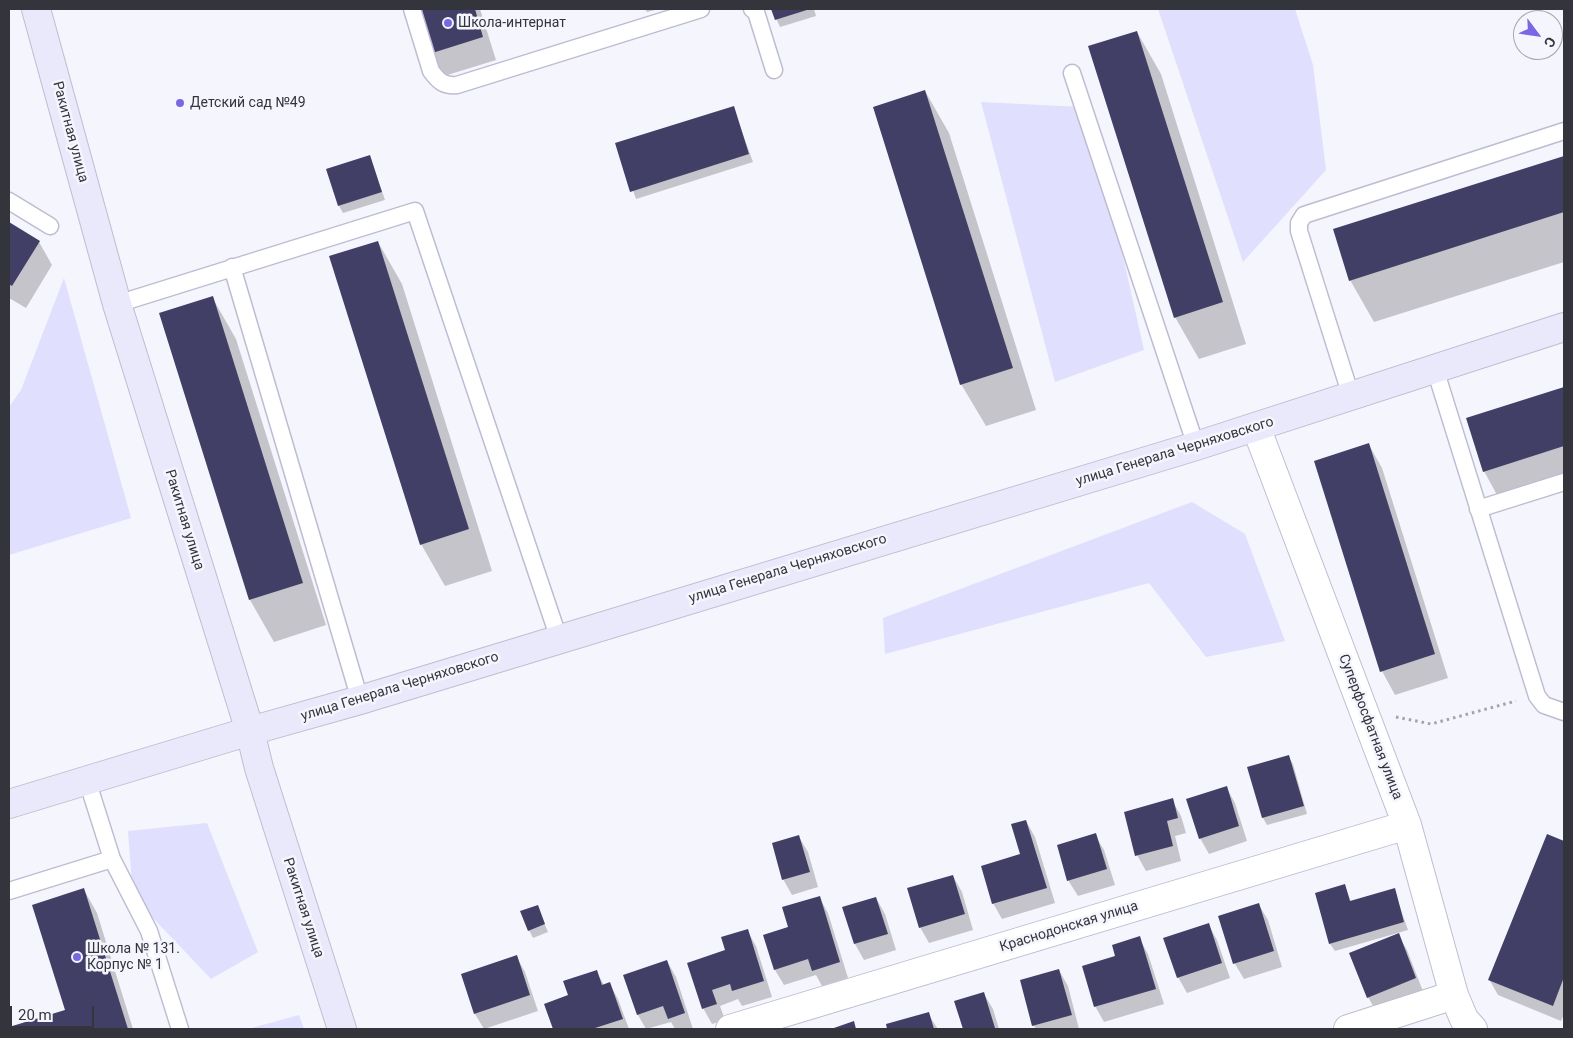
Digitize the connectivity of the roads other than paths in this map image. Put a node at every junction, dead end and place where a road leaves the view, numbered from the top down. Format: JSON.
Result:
{"nodes":[{"id":1,"x":36,"y":9,"type":"edge"},
{"id":2,"x":412,"y":9,"type":"edge"},
{"id":3,"x":701,"y":9,"type":"edge"},
{"id":4,"x":752,"y":9,"type":"edge"},
{"id":5,"x":774,"y":70,"type":"dead end"},
{"id":6,"x":1072,"y":73,"type":"dead end"},
{"id":7,"x":1564,"y":130,"type":"edge"},
{"id":8,"x":9,"y":201,"type":"edge"},
{"id":9,"x":50,"y":226,"type":"dead end"},
{"id":10,"x":232,"y":267,"type":"junction"},
{"id":11,"x":117,"y":304,"type":"junction"},
{"id":12,"x":1564,"y":328,"type":"edge"},
{"id":13,"x":1435,"y":370,"type":"junction"},
{"id":14,"x":1351,"y":396,"type":"junction"},
{"id":15,"x":1256,"y":427,"type":"junction"},
{"id":16,"x":1196,"y":446,"type":"junction"},
{"id":17,"x":1564,"y":482,"type":"edge"},
{"id":18,"x":1478,"y":509,"type":"junction"},
{"id":19,"x":559,"y":639,"type":"junction"},
{"id":20,"x":360,"y":700,"type":"junction"},
{"id":21,"x":1564,"y":712,"type":"edge"},
{"id":22,"x":250,"y":731,"type":"junction"},
{"id":23,"x":87,"y":780,"type":"junction"},
{"id":24,"x":9,"y":804,"type":"edge"},
{"id":25,"x":1408,"y":826,"type":"junction"},
{"id":26,"x":112,"y":859,"type":"junction"},
{"id":27,"x":9,"y":891,"type":"edge"},
{"id":28,"x":1454,"y":995,"type":"junction"},
{"id":29,"x":180,"y":1029,"type":"edge"},
{"id":30,"x":342,"y":1029,"type":"edge"},
{"id":31,"x":730,"y":1029,"type":"edge"},
{"id":32,"x":1348,"y":1029,"type":"edge"},
{"id":33,"x":1473,"y":1029,"type":"edge"}],
"edges":[{"from":1,"to":11,"type":"street","name":"Ракитная улица"},
{"from":2,"to":3,"type":"lane"},
{"from":4,"to":5,"type":"lane"},
{"from":6,"to":16,"type":"lane"},
{"from":7,"to":14,"type":"lane"},
{"from":8,"to":9,"type":"lane"},
{"from":10,"to":11,"type":"lane"},
{"from":10,"to":19,"type":"lane"},
{"from":10,"to":20,"type":"lane"},
{"from":11,"to":22,"type":"street","name":"Ракитная улица"},
{"from":12,"to":13,"type":"street","name":"улица Генерала Черняховского"},
{"from":13,"to":14,"type":"street","name":"улица Генерала Черняховского"},
{"from":13,"to":18,"type":"lane"},
{"from":14,"to":15,"type":"street","name":"улица Генерала Черняховского"},
{"from":15,"to":16,"type":"street","name":"улица Генерала Черняховского"},
{"from":15,"to":25,"type":"street","name":"Суперфосфатная улица"},
{"from":16,"to":19,"type":"street","name":"улица Генерала Черняховского"},
{"from":17,"to":18,"type":"lane"},
{"from":18,"to":21,"type":"lane"},
{"from":19,"to":20,"type":"street","name":"улица Генерала Черняховского"},
{"from":20,"to":22,"type":"street","name":"улица Генерала Черняховского"},
{"from":22,"to":23,"type":"street","name":"улица Генерала Черняховского"},
{"from":22,"to":30,"type":"street","name":"Ракитная улица"},
{"from":23,"to":24,"type":"street","name":"улица Генерала Черняховского"},
{"from":23,"to":26,"type":"lane"},
{"from":25,"to":28,"type":"street","name":"Суперфосфатная улица"},
{"from":25,"to":31,"type":"street","name":"Краснодонская улица"},
{"from":26,"to":27,"type":"lane"},
{"from":26,"to":29,"type":"lane"},
{"from":28,"to":32,"type":"street"},
{"from":28,"to":33,"type":"street","name":"Суперфосфатная улица"}]}
